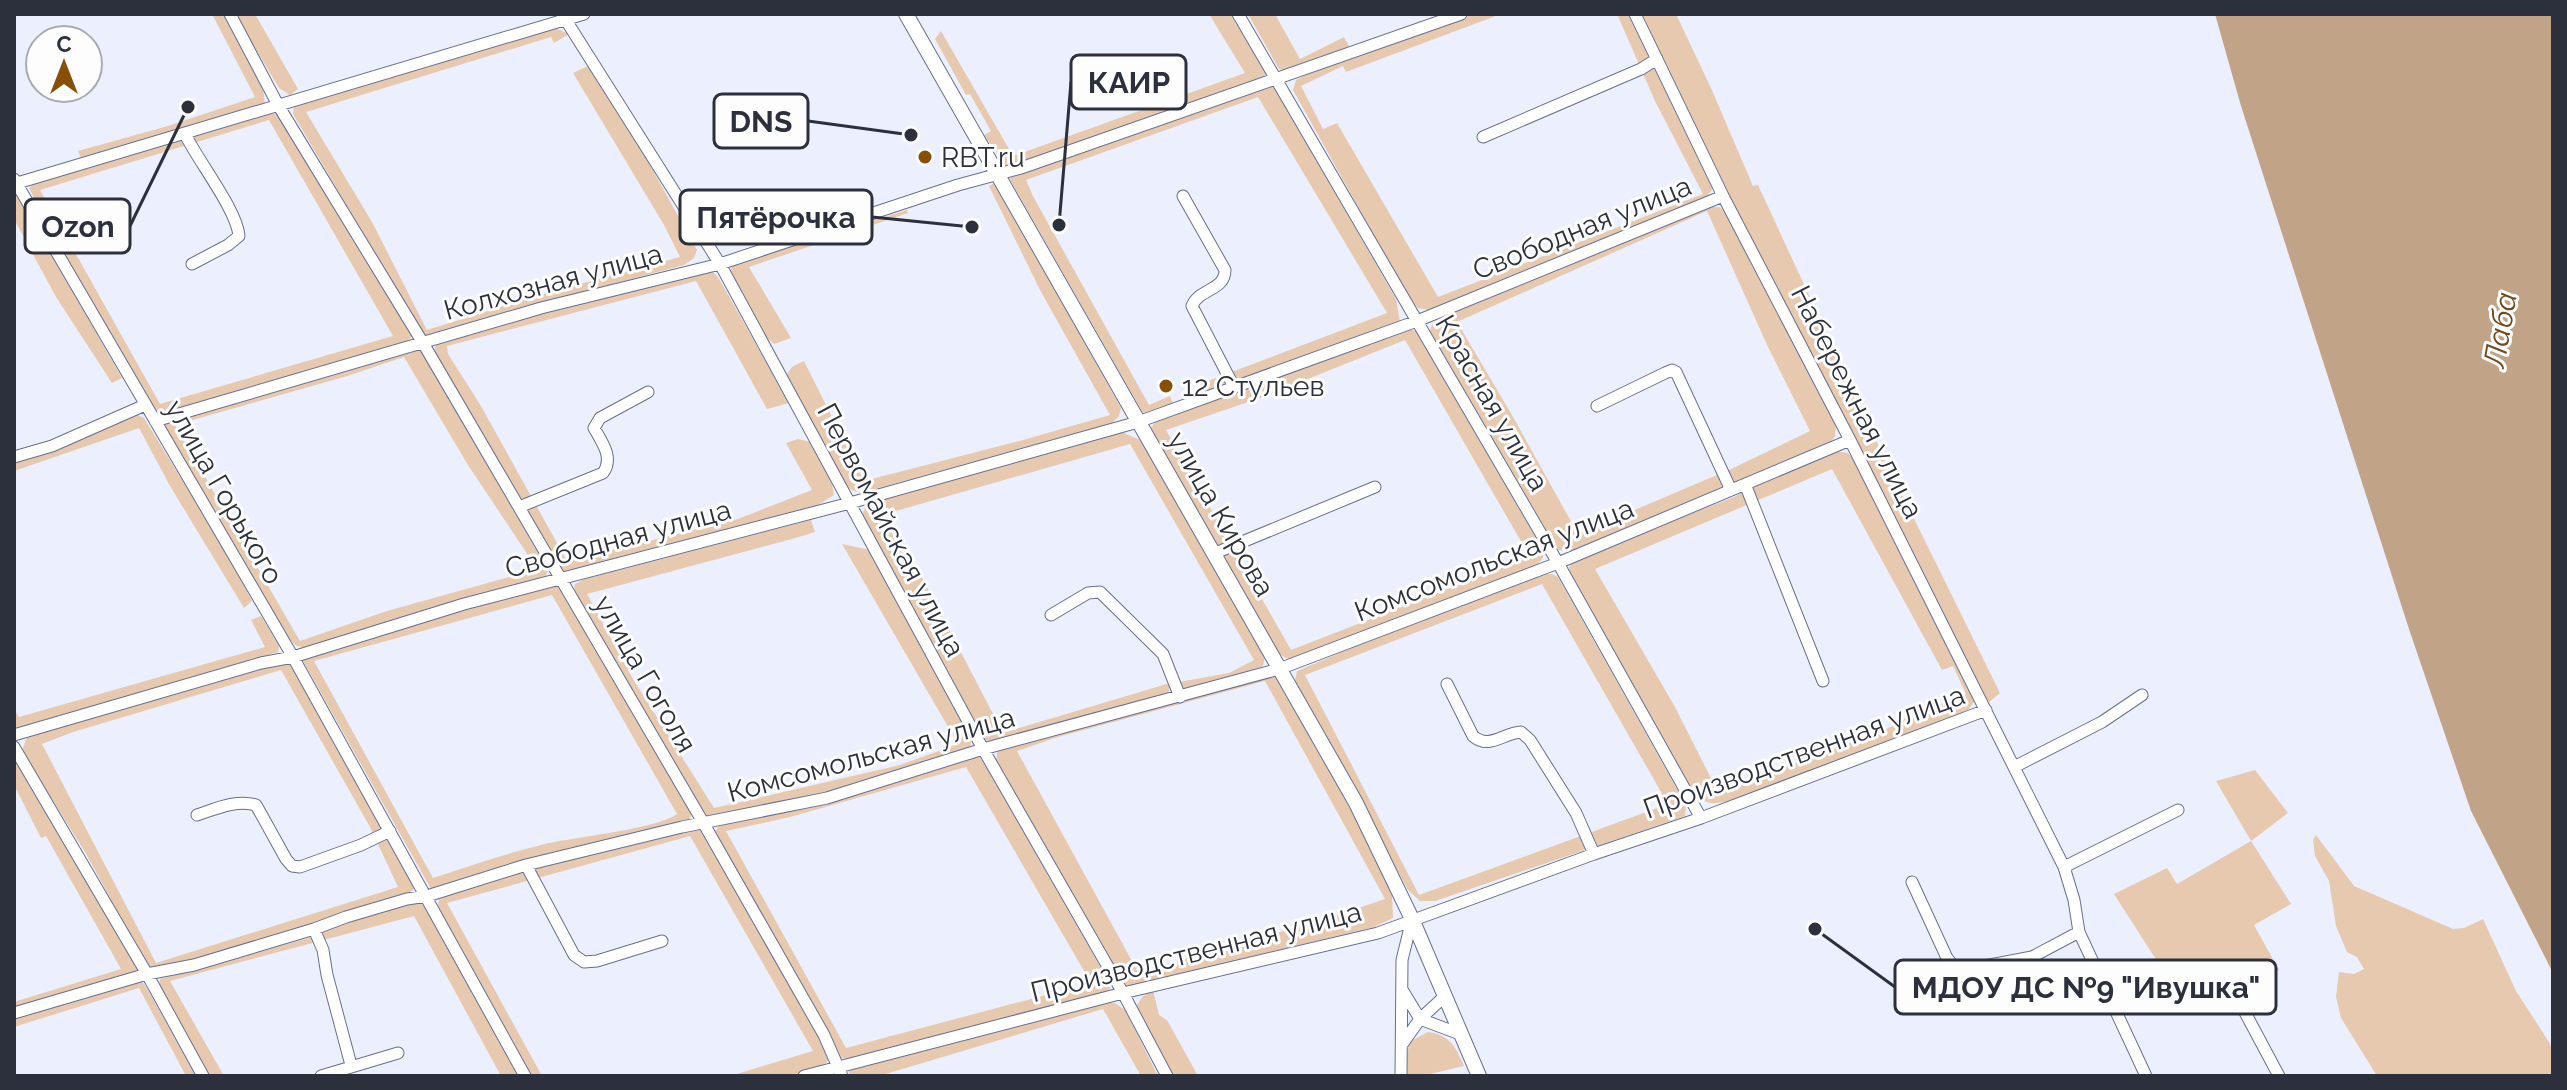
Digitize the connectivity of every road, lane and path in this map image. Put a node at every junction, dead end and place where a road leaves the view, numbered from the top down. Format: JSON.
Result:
{"nodes":[{"id":1,"x":230,"y":14,"type":"edge"},
{"id":2,"x":584,"y":14,"type":"edge"},
{"id":3,"x":906,"y":14,"type":"edge"},
{"id":4,"x":1238,"y":14,"type":"edge"},
{"id":5,"x":1461,"y":14,"type":"edge"},
{"id":6,"x":1635,"y":14,"type":"edge"},
{"id":7,"x":564,"y":17,"type":"edge"},
{"id":8,"x":1657,"y":59,"type":"junction"},
{"id":9,"x":1278,"y":80,"type":"junction"},
{"id":10,"x":278,"y":105,"type":"junction"},
{"id":11,"x":185,"y":134,"type":"junction"},
{"id":12,"x":1483,"y":137,"type":"dead end"},
{"id":13,"x":998,"y":173,"type":"junction"},
{"id":14,"x":15,"y":182,"type":"edge"},
{"id":15,"x":1183,"y":196,"type":"dead end"},
{"id":16,"x":1723,"y":196,"type":"junction"},
{"id":17,"x":192,"y":264,"type":"dead end"},
{"id":18,"x":720,"y":264,"type":"junction"},
{"id":19,"x":1417,"y":321,"type":"junction"},
{"id":20,"x":423,"y":343,"type":"junction"},
{"id":21,"x":1234,"y":387,"type":"junction"},
{"id":22,"x":648,"y":392,"type":"dead end"},
{"id":23,"x":145,"y":405,"type":"junction"},
{"id":24,"x":1597,"y":406,"type":"dead end"},
{"id":25,"x":155,"y":421,"type":"junction"},
{"id":26,"x":1138,"y":422,"type":"junction"},
{"id":27,"x":1850,"y":440,"type":"junction"},
{"id":28,"x":14,"y":457,"type":"edge"},
{"id":29,"x":1745,"y":484,"type":"junction"},
{"id":30,"x":1375,"y":487,"type":"dead end"},
{"id":31,"x":1731,"y":490,"type":"junction"},
{"id":32,"x":850,"y":503,"type":"junction"},
{"id":33,"x":519,"y":507,"type":"junction"},
{"id":34,"x":1213,"y":554,"type":"junction"},
{"id":35,"x":1558,"y":563,"type":"junction"},
{"id":36,"x":560,"y":581,"type":"junction"},
{"id":37,"x":1051,"y":615,"type":"dead end"},
{"id":38,"x":293,"y":657,"type":"junction"},
{"id":39,"x":1279,"y":669,"type":"junction"},
{"id":40,"x":1823,"y":681,"type":"dead end"},
{"id":41,"x":1447,"y":684,"type":"dead end"},
{"id":42,"x":2142,"y":695,"type":"dead end"},
{"id":43,"x":1180,"y":697,"type":"junction"},
{"id":44,"x":1986,"y":710,"type":"junction"},
{"id":45,"x":14,"y":735,"type":"edge"},
{"id":46,"x":14,"y":747,"type":"edge"},
{"id":47,"x":983,"y":749,"type":"junction"},
{"id":48,"x":2014,"y":767,"type":"junction"},
{"id":49,"x":2178,"y":810,"type":"dead end"},
{"id":50,"x":197,"y":815,"type":"dead end"},
{"id":51,"x":1701,"y":818,"type":"junction"},
{"id":52,"x":704,"y":824,"type":"junction"},
{"id":53,"x":390,"y":831,"type":"junction"},
{"id":54,"x":1594,"y":854,"type":"junction"},
{"id":55,"x":526,"y":865,"type":"junction"},
{"id":56,"x":2064,"y":867,"type":"junction"},
{"id":57,"x":1912,"y":882,"type":"dead end"},
{"id":58,"x":427,"y":896,"type":"junction"},
{"id":59,"x":1412,"y":919,"type":"junction"},
{"id":60,"x":314,"y":929,"type":"junction"},
{"id":61,"x":2079,"y":932,"type":"junction"},
{"id":62,"x":662,"y":941,"type":"dead end"},
{"id":63,"x":1425,"y":952,"type":"junction"},
{"id":64,"x":1402,"y":960,"type":"junction"},
{"id":65,"x":147,"y":974,"type":"junction"},
{"id":66,"x":2232,"y":988,"type":"dead end"},
{"id":67,"x":1402,"y":991,"type":"junction"},
{"id":68,"x":1123,"y":993,"type":"junction"},
{"id":69,"x":1445,"y":996,"type":"junction"},
{"id":70,"x":14,"y":1013,"type":"edge"},
{"id":71,"x":1420,"y":1019,"type":"junction"},
{"id":72,"x":1460,"y":1034,"type":"junction"},
{"id":73,"x":1403,"y":1043,"type":"junction"},
{"id":74,"x":398,"y":1053,"type":"dead end"},
{"id":75,"x":351,"y":1065,"type":"junction"},
{"id":76,"x":839,"y":1071,"type":"edge"},
{"id":77,"x":203,"y":1076,"type":"edge"},
{"id":78,"x":321,"y":1076,"type":"edge"},
{"id":79,"x":525,"y":1076,"type":"edge"},
{"id":80,"x":804,"y":1076,"type":"edge"},
{"id":81,"x":1167,"y":1076,"type":"edge"},
{"id":82,"x":1401,"y":1076,"type":"edge"},
{"id":83,"x":1479,"y":1076,"type":"edge"},
{"id":84,"x":2146,"y":1076,"type":"edge"},
{"id":85,"x":2279,"y":1076,"type":"edge"}],
"edges":[{"from":1,"to":10,"type":"street","name":"улица Гоголя"},
{"from":2,"to":7,"type":"street"},
{"from":3,"to":13,"type":"main road","name":"улица Кирова"},
{"from":4,"to":9,"type":"street","name":"Красная улица"},
{"from":5,"to":9,"type":"street","name":"Колхозная улица"},
{"from":6,"to":8,"type":"street","name":"Набережная улица"},
{"from":7,"to":10,"type":"street"},
{"from":7,"to":18,"type":"street","name":"Первомайская улица"},
{"from":8,"to":12,"type":"street"},
{"from":8,"to":16,"type":"street","name":"Набережная улица"},
{"from":9,"to":13,"type":"street","name":"Колхозная улица"},
{"from":9,"to":19,"type":"street","name":"Красная улица"},
{"from":10,"to":11,"type":"street"},
{"from":10,"to":20,"type":"street","name":"улица Гоголя"},
{"from":11,"to":14,"type":"street"},
{"from":11,"to":17,"type":"street"},
{"from":13,"to":18,"type":"street","name":"Колхозная улица"},
{"from":13,"to":26,"type":"main road","name":"улица Кирова"},
{"from":14,"to":23,"type":"street","name":"улица Горького"},
{"from":15,"to":21,"type":"street"},
{"from":16,"to":19,"type":"street","name":"Свободная улица"},
{"from":16,"to":27,"type":"street","name":"Набережная улица"},
{"from":18,"to":20,"type":"street","name":"Колхозная улица"},
{"from":18,"to":32,"type":"street","name":"Первомайская улица"},
{"from":19,"to":21,"type":"street","name":"Свободная улица"},
{"from":19,"to":35,"type":"street","name":"Красная улица"},
{"from":20,"to":25,"type":"street","name":"Колхозная улица"},
{"from":20,"to":33,"type":"street","name":"улица Гоголя"},
{"from":21,"to":26,"type":"street","name":"Свободная улица"},
{"from":22,"to":33,"type":"street"},
{"from":23,"to":25,"type":"street","name":"улица Горького"},
{"from":23,"to":28,"type":"street"},
{"from":24,"to":31,"type":"street"},
{"from":25,"to":38,"type":"street","name":"улица Горького"},
{"from":26,"to":32,"type":"street","name":"Свободная улица"},
{"from":26,"to":34,"type":"main road","name":"улица Кирова"},
{"from":27,"to":29,"type":"street","name":"Комсомольская улица"},
{"from":27,"to":44,"type":"street","name":"Набережная улица"},
{"from":29,"to":31,"type":"street","name":"Комсомольская улица"},
{"from":29,"to":40,"type":"street"},
{"from":30,"to":34,"type":"street"},
{"from":31,"to":35,"type":"street","name":"Комсомольская улица"},
{"from":32,"to":36,"type":"street","name":"Свободная улица"},
{"from":32,"to":47,"type":"street","name":"Первомайская улица"},
{"from":33,"to":36,"type":"street","name":"улица Гоголя"},
{"from":34,"to":39,"type":"main road","name":"улица Кирова"},
{"from":35,"to":39,"type":"street","name":"Комсомольская улица"},
{"from":35,"to":51,"type":"street","name":"Красная улица"},
{"from":36,"to":38,"type":"street","name":"Свободная улица"},
{"from":36,"to":52,"type":"street","name":"улица Гоголя"},
{"from":37,"to":43,"type":"street"},
{"from":38,"to":45,"type":"street","name":"Свободная улица"},
{"from":38,"to":53,"type":"street","name":"улица Горького"},
{"from":39,"to":43,"type":"street","name":"Комсомольская улица"},
{"from":39,"to":59,"type":"main road","name":"улица Кирова"},
{"from":41,"to":54,"type":"street"},
{"from":42,"to":48,"type":"street"},
{"from":43,"to":47,"type":"street","name":"Комсомольская улица"},
{"from":44,"to":48,"type":"street","name":"Набережная улица"},
{"from":44,"to":51,"type":"street","name":"Производственная улица"},
{"from":46,"to":65,"type":"street"},
{"from":47,"to":52,"type":"street","name":"Комсомольская улица"},
{"from":47,"to":68,"type":"street","name":"Первомайская улица"},
{"from":48,"to":56,"type":"street","name":"Набережная улица"},
{"from":49,"to":56,"type":"street"},
{"from":50,"to":53,"type":"street"},
{"from":51,"to":54,"type":"street","name":"Производственная улица"},
{"from":52,"to":55,"type":"street","name":"Комсомольская улица"},
{"from":52,"to":76,"type":"street","name":"улица Гоголя"},
{"from":53,"to":58,"type":"street","name":"улица Горького"},
{"from":54,"to":59,"type":"street","name":"Производственная улица"},
{"from":55,"to":58,"type":"street","name":"Комсомольская улица"},
{"from":55,"to":62,"type":"street"},
{"from":56,"to":61,"type":"street","name":"Набережная улица"},
{"from":57,"to":61,"type":"street"},
{"from":58,"to":60,"type":"street","name":"Комсомольская улица"},
{"from":58,"to":79,"type":"street","name":"улица Горького"},
{"from":59,"to":63,"type":"main road","name":"улица Кирова"},
{"from":59,"to":64,"type":"street"},
{"from":59,"to":68,"type":"street","name":"Производственная улица"},
{"from":60,"to":65,"type":"street","name":"Комсомольская улица"},
{"from":60,"to":75,"type":"street"},
{"from":61,"to":84,"type":"street","name":"Набережная улица"},
{"from":63,"to":64,"type":"street"},
{"from":63,"to":69,"type":"main road","name":"улица Кирова"},
{"from":64,"to":67,"type":"street"},
{"from":65,"to":70,"type":"street","name":"Комсомольская улица"},
{"from":65,"to":77,"type":"street"},
{"from":66,"to":85,"type":"street"},
{"from":67,"to":71,"type":"street"},
{"from":67,"to":73,"type":"street"},
{"from":68,"to":76,"type":"street","name":"Производственная улица"},
{"from":68,"to":81,"type":"street","name":"Первомайская улица"},
{"from":69,"to":71,"type":"street"},
{"from":69,"to":72,"type":"main road","name":"улица Кирова"},
{"from":71,"to":72,"type":"street"},
{"from":71,"to":73,"type":"street"},
{"from":72,"to":83,"type":"main road","name":"улица Кирова"},
{"from":73,"to":82,"type":"street"},
{"from":74,"to":75,"type":"street"},
{"from":75,"to":78,"type":"street"},
{"from":76,"to":80,"type":"street","name":"Производственная улица"}]}
